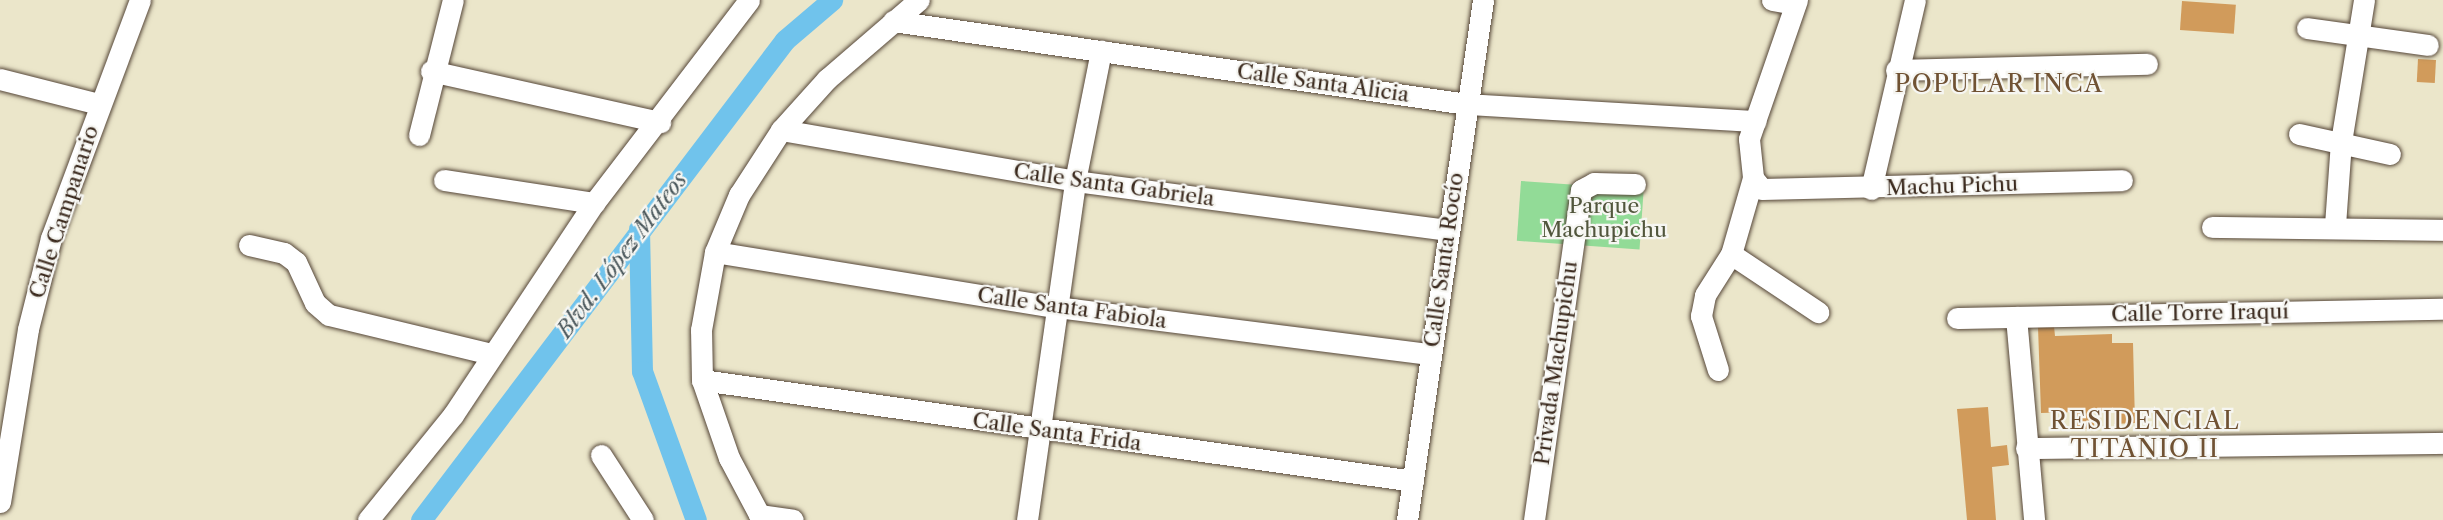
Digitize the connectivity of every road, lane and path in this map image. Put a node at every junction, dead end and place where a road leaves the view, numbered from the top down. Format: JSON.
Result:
{"nodes":[{"id":1,"x":140,"y":0,"type":"edge"},
{"id":2,"x":453,"y":0,"type":"edge"},
{"id":3,"x":919,"y":0,"type":"edge"},
{"id":4,"x":1483,"y":0,"type":"edge"},
{"id":5,"x":1772,"y":0,"type":"edge"},
{"id":6,"x":1915,"y":0,"type":"edge"},
{"id":7,"x":2364,"y":0,"type":"edge"},
{"id":8,"x":743,"y":1,"type":"edge"},
{"id":9,"x":1796,"y":2,"type":"edge"},
{"id":10,"x":893,"y":21,"type":"junction"},
{"id":11,"x":2307,"y":28,"type":"dead end"},
{"id":12,"x":2360,"y":37,"type":"junction"},
{"id":13,"x":2428,"y":45,"type":"dead end"},
{"id":14,"x":1101,"y":51,"type":"junction"},
{"id":15,"x":2147,"y":64,"type":"dead end"},
{"id":16,"x":1896,"y":70,"type":"junction"},
{"id":17,"x":431,"y":71,"type":"junction"},
{"id":18,"x":0,"y":79,"type":"edge"},
{"id":19,"x":99,"y":104,"type":"junction"},
{"id":20,"x":1467,"y":104,"type":"junction"},
{"id":21,"x":1755,"y":121,"type":"junction"},
{"id":22,"x":660,"y":122,"type":"junction"},
{"id":23,"x":781,"y":130,"type":"junction"},
{"id":24,"x":2299,"y":134,"type":"dead end"},
{"id":25,"x":419,"y":135,"type":"dead end"},
{"id":26,"x":2341,"y":142,"type":"junction"},
{"id":27,"x":2390,"y":154,"type":"dead end"},
{"id":28,"x":1753,"y":178,"type":"junction"},
{"id":29,"x":444,"y":180,"type":"dead end"},
{"id":30,"x":2122,"y":180,"type":"dead end"},
{"id":31,"x":1075,"y":181,"type":"junction"},
{"id":32,"x":1635,"y":184,"type":"dead end"},
{"id":33,"x":1871,"y":189,"type":"junction"},
{"id":34,"x":594,"y":203,"type":"junction"},
{"id":35,"x":2335,"y":225,"type":"junction"},
{"id":36,"x":2212,"y":227,"type":"dead end"},
{"id":37,"x":1448,"y":230,"type":"junction"},
{"id":38,"x":2443,"y":230,"type":"edge"},
{"id":39,"x":249,"y":244,"type":"dead end"},
{"id":40,"x":715,"y":252,"type":"junction"},
{"id":41,"x":1731,"y":254,"type":"junction"},
{"id":42,"x":1056,"y":308,"type":"junction"},
{"id":43,"x":2443,"y":309,"type":"edge"},
{"id":44,"x":1818,"y":312,"type":"dead end"},
{"id":45,"x":2016,"y":317,"type":"junction"},
{"id":46,"x":1957,"y":318,"type":"dead end"},
{"id":47,"x":491,"y":354,"type":"junction"},
{"id":48,"x":1429,"y":354,"type":"junction"},
{"id":49,"x":1718,"y":370,"type":"dead end"},
{"id":50,"x":702,"y":380,"type":"junction"},
{"id":51,"x":1040,"y":430,"type":"junction"},
{"id":52,"x":2443,"y":443,"type":"edge"},
{"id":53,"x":2025,"y":448,"type":"junction"},
{"id":54,"x":601,"y":455,"type":"dead end"},
{"id":55,"x":1413,"y":481,"type":"junction"},
{"id":56,"x":0,"y":502,"type":"edge"},
{"id":57,"x":761,"y":518,"type":"edge"},
{"id":58,"x":368,"y":520,"type":"edge"},
{"id":59,"x":643,"y":520,"type":"edge"},
{"id":60,"x":793,"y":520,"type":"edge"},
{"id":61,"x":1027,"y":520,"type":"edge"},
{"id":62,"x":1407,"y":520,"type":"edge"},
{"id":63,"x":1534,"y":520,"type":"edge"},
{"id":64,"x":2034,"y":520,"type":"edge"}],
"edges":[{"from":1,"to":19,"type":"street","name":"Calle Campanario"},
{"from":2,"to":17,"type":"street"},
{"from":3,"to":10,"type":"street"},
{"from":4,"to":20,"type":"street","name":"Calle Santa Rocío"},
{"from":5,"to":9,"type":"street"},
{"from":6,"to":16,"type":"street"},
{"from":7,"to":12,"type":"street"},
{"from":8,"to":22,"type":"street"},
{"from":9,"to":21,"type":"street"},
{"from":10,"to":14,"type":"street","name":"Calle Santa Alicia"},
{"from":10,"to":23,"type":"street"},
{"from":11,"to":12,"type":"street"},
{"from":12,"to":13,"type":"street"},
{"from":12,"to":26,"type":"street"},
{"from":14,"to":20,"type":"street","name":"Calle Santa Alicia"},
{"from":14,"to":31,"type":"street"},
{"from":15,"to":16,"type":"street"},
{"from":16,"to":33,"type":"street"},
{"from":17,"to":22,"type":"street"},
{"from":17,"to":25,"type":"street"},
{"from":18,"to":19,"type":"street"},
{"from":19,"to":56,"type":"street","name":"Calle Campanario"},
{"from":20,"to":21,"type":"street","name":"Calle Santa Alicia"},
{"from":20,"to":37,"type":"street","name":"Calle Santa Rocío"},
{"from":21,"to":28,"type":"street"},
{"from":22,"to":34,"type":"street"},
{"from":23,"to":31,"type":"street","name":"Calle Santa Gabriela"},
{"from":23,"to":40,"type":"street"},
{"from":24,"to":26,"type":"street"},
{"from":26,"to":27,"type":"street"},
{"from":26,"to":35,"type":"street"},
{"from":28,"to":33,"type":"street","name":"Machu Pichu"},
{"from":28,"to":41,"type":"street"},
{"from":29,"to":34,"type":"street"},
{"from":30,"to":33,"type":"street","name":"Machu Pichu"},
{"from":31,"to":37,"type":"street","name":"Calle Santa Gabriela"},
{"from":31,"to":42,"type":"street"},
{"from":32,"to":63,"type":"street","name":"Privada Machupichu"},
{"from":34,"to":47,"type":"street"},
{"from":35,"to":36,"type":"street"},
{"from":35,"to":38,"type":"street"},
{"from":37,"to":48,"type":"street","name":"Calle Santa Rocío"},
{"from":39,"to":47,"type":"street"},
{"from":40,"to":42,"type":"street","name":"Calle Santa Fabiola"},
{"from":40,"to":50,"type":"street"},
{"from":41,"to":44,"type":"street"},
{"from":41,"to":49,"type":"street"},
{"from":42,"to":48,"type":"street","name":"Calle Santa Fabiola"},
{"from":42,"to":51,"type":"street"},
{"from":43,"to":45,"type":"street","name":"Calle Torre Iraquí"},
{"from":45,"to":46,"type":"street","name":"Calle Torre Iraquí"},
{"from":45,"to":53,"type":"street"},
{"from":47,"to":58,"type":"street"},
{"from":48,"to":55,"type":"street","name":"Calle Santa Rocío"},
{"from":50,"to":51,"type":"street","name":"Calle Santa Frida"},
{"from":50,"to":57,"type":"street"},
{"from":51,"to":55,"type":"street","name":"Calle Santa Frida"},
{"from":51,"to":61,"type":"street"},
{"from":52,"to":53,"type":"street"},
{"from":53,"to":64,"type":"street"},
{"from":54,"to":59,"type":"street"},
{"from":55,"to":62,"type":"street","name":"Calle Santa Rocío"},
{"from":57,"to":60,"type":"street"}]}
